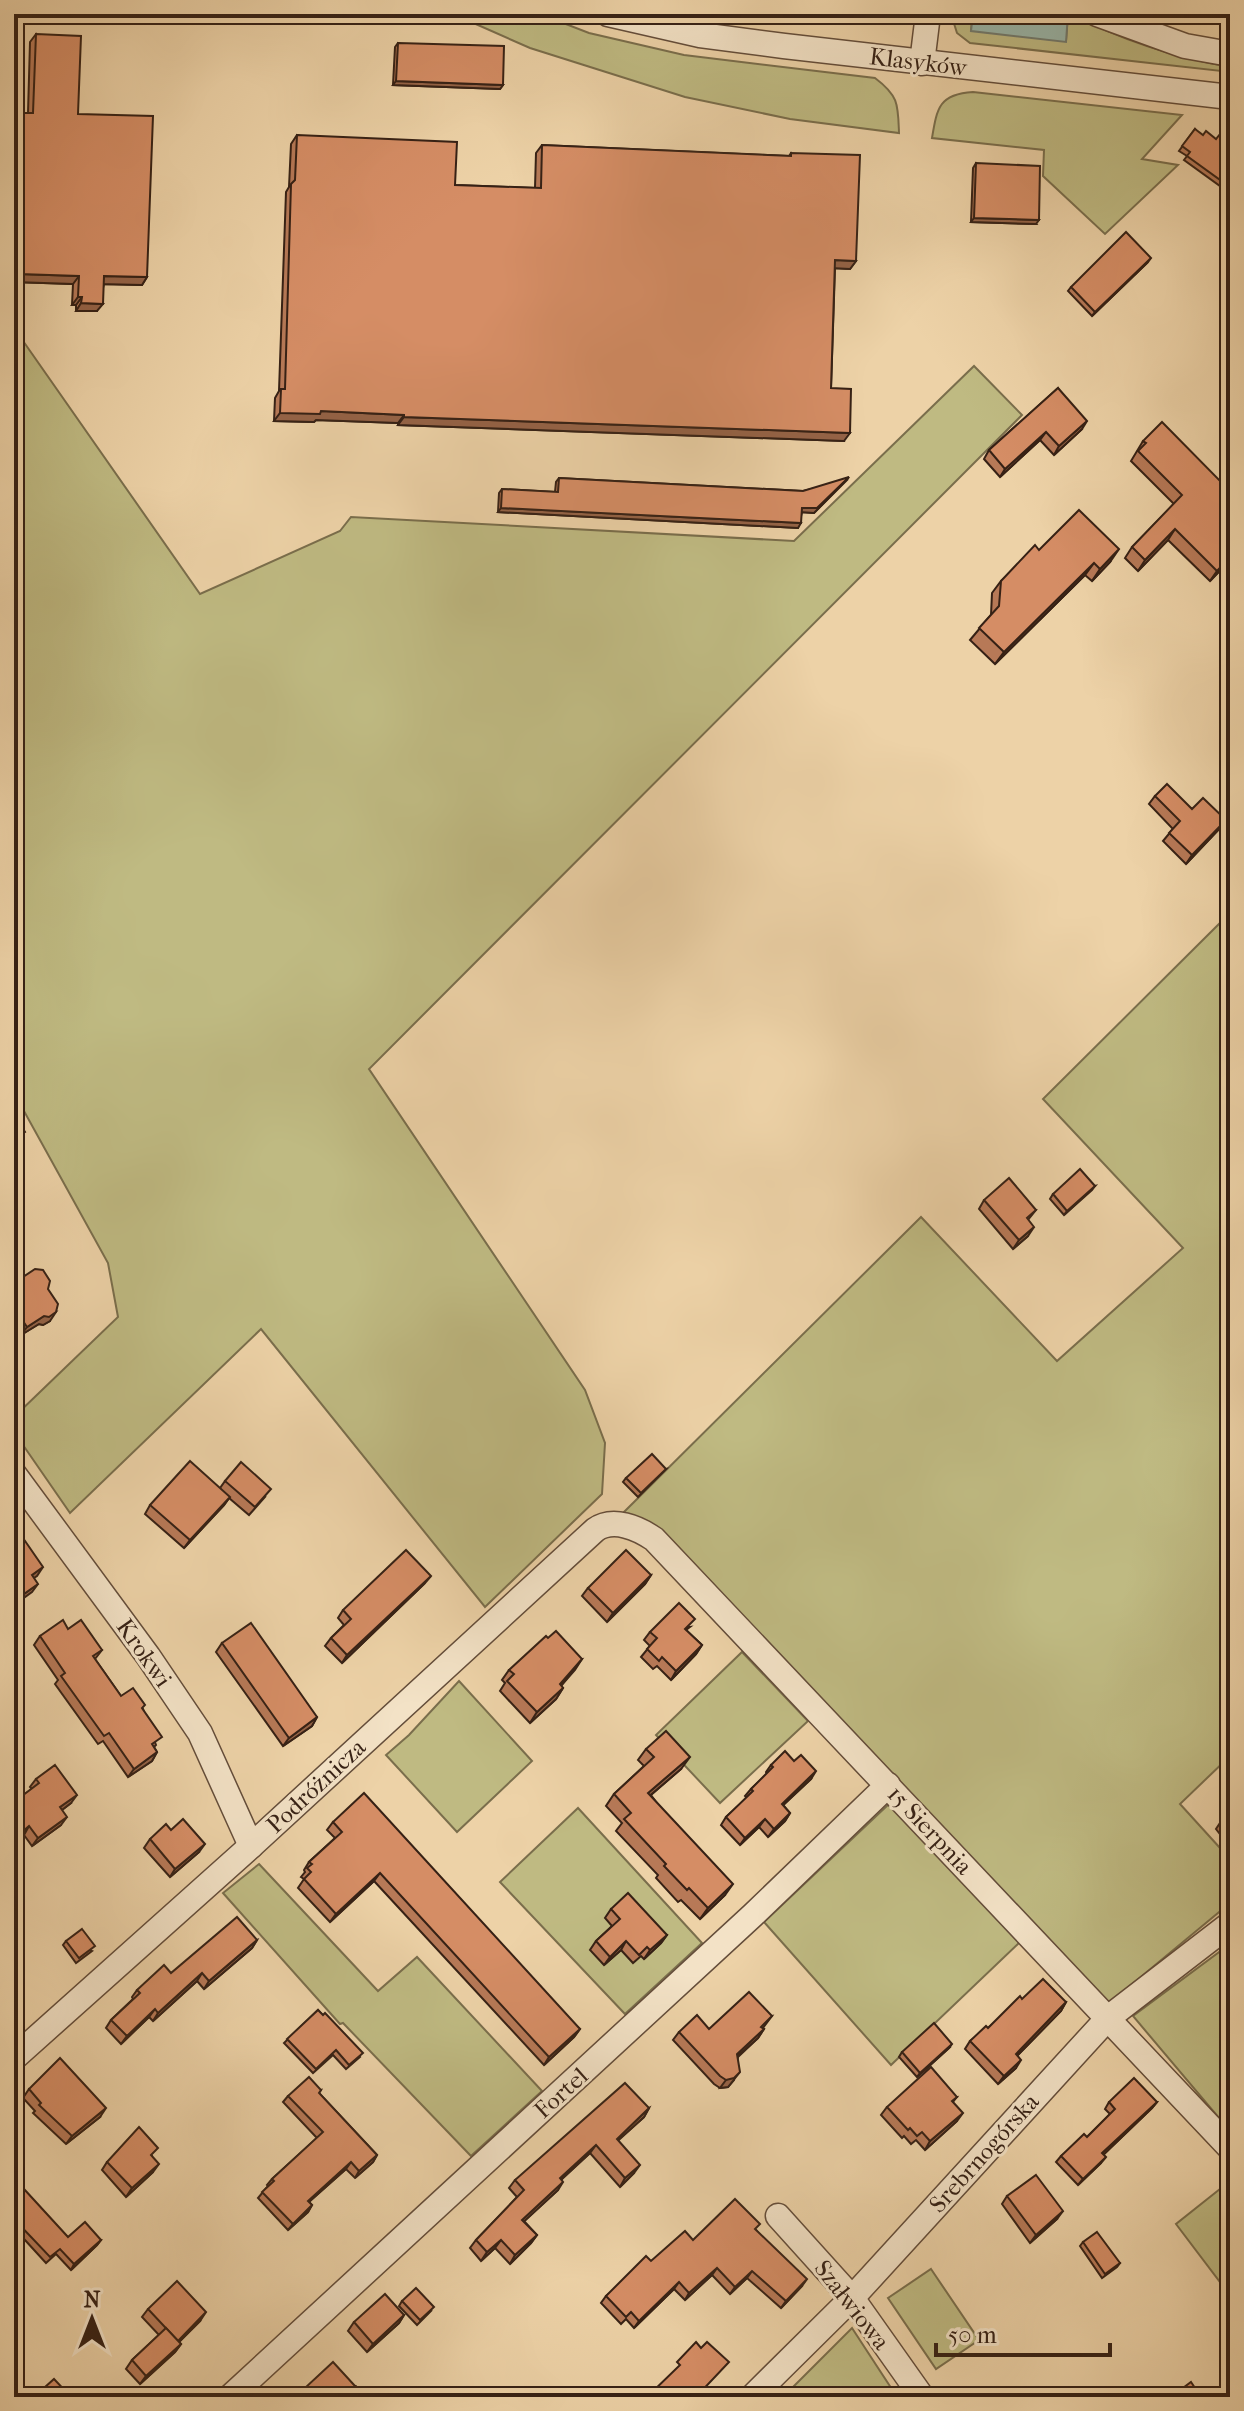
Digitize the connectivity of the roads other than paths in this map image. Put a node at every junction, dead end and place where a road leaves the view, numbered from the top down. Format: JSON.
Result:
{"nodes":[{"id":1,"x":608,"y":14,"type":"edge"},
{"id":2,"x":928,"y":14,"type":"edge"},
{"id":3,"x":1097,"y":14,"type":"edge"},
{"id":4,"x":1230,"y":54,"type":"edge"},
{"id":5,"x":922,"y":63,"type":"junction"},
{"id":6,"x":1230,"y":97,"type":"edge"},
{"id":7,"x":14,"y":1474,"type":"edge"},
{"id":8,"x":621,"y":1525,"type":"joint"},
{"id":9,"x":888,"y":1785,"type":"junction"},
{"id":10,"x":251,"y":1846,"type":"junction"},
{"id":11,"x":1230,"y":1924,"type":"edge"},
{"id":12,"x":1108,"y":2018,"type":"junction"},
{"id":13,"x":14,"y":2058,"type":"edge"},
{"id":14,"x":1230,"y":2148,"type":"edge"},
{"id":15,"x":778,"y":2216,"type":"dead end"},
{"id":16,"x":852,"y":2298,"type":"junction"},
{"id":17,"x":230,"y":2397,"type":"edge"},
{"id":18,"x":752,"y":2397,"type":"edge"},
{"id":19,"x":922,"y":2397,"type":"edge"}],
"edges":[{"from":1,"to":5,"type":"street","name":"Klasyków"},
{"from":2,"to":5,"type":"street"},
{"from":3,"to":4,"type":"street"},
{"from":5,"to":6,"type":"street","name":"Klasyków"},
{"from":7,"to":10,"type":"street","name":"Krokwi"},
{"from":8,"to":9,"type":"street","name":"15 Sierpnia"},
{"from":8,"to":10,"type":"street","name":"Podróżnicza"},
{"from":9,"to":12,"type":"street","name":"15 Sierpnia"},
{"from":9,"to":17,"type":"street","name":"Fortel"},
{"from":10,"to":13,"type":"street","name":"Podróżnicza"},
{"from":11,"to":12,"type":"street","name":"Srebrnogórska"},
{"from":12,"to":14,"type":"street","name":"15 Sierpnia"},
{"from":12,"to":16,"type":"street","name":"Srebrnogórska"},
{"from":15,"to":16,"type":"street","name":"Szałwiowa"},
{"from":16,"to":18,"type":"street","name":"Srebrnogórska"},
{"from":16,"to":19,"type":"street","name":"Szałwiowa"}]}
